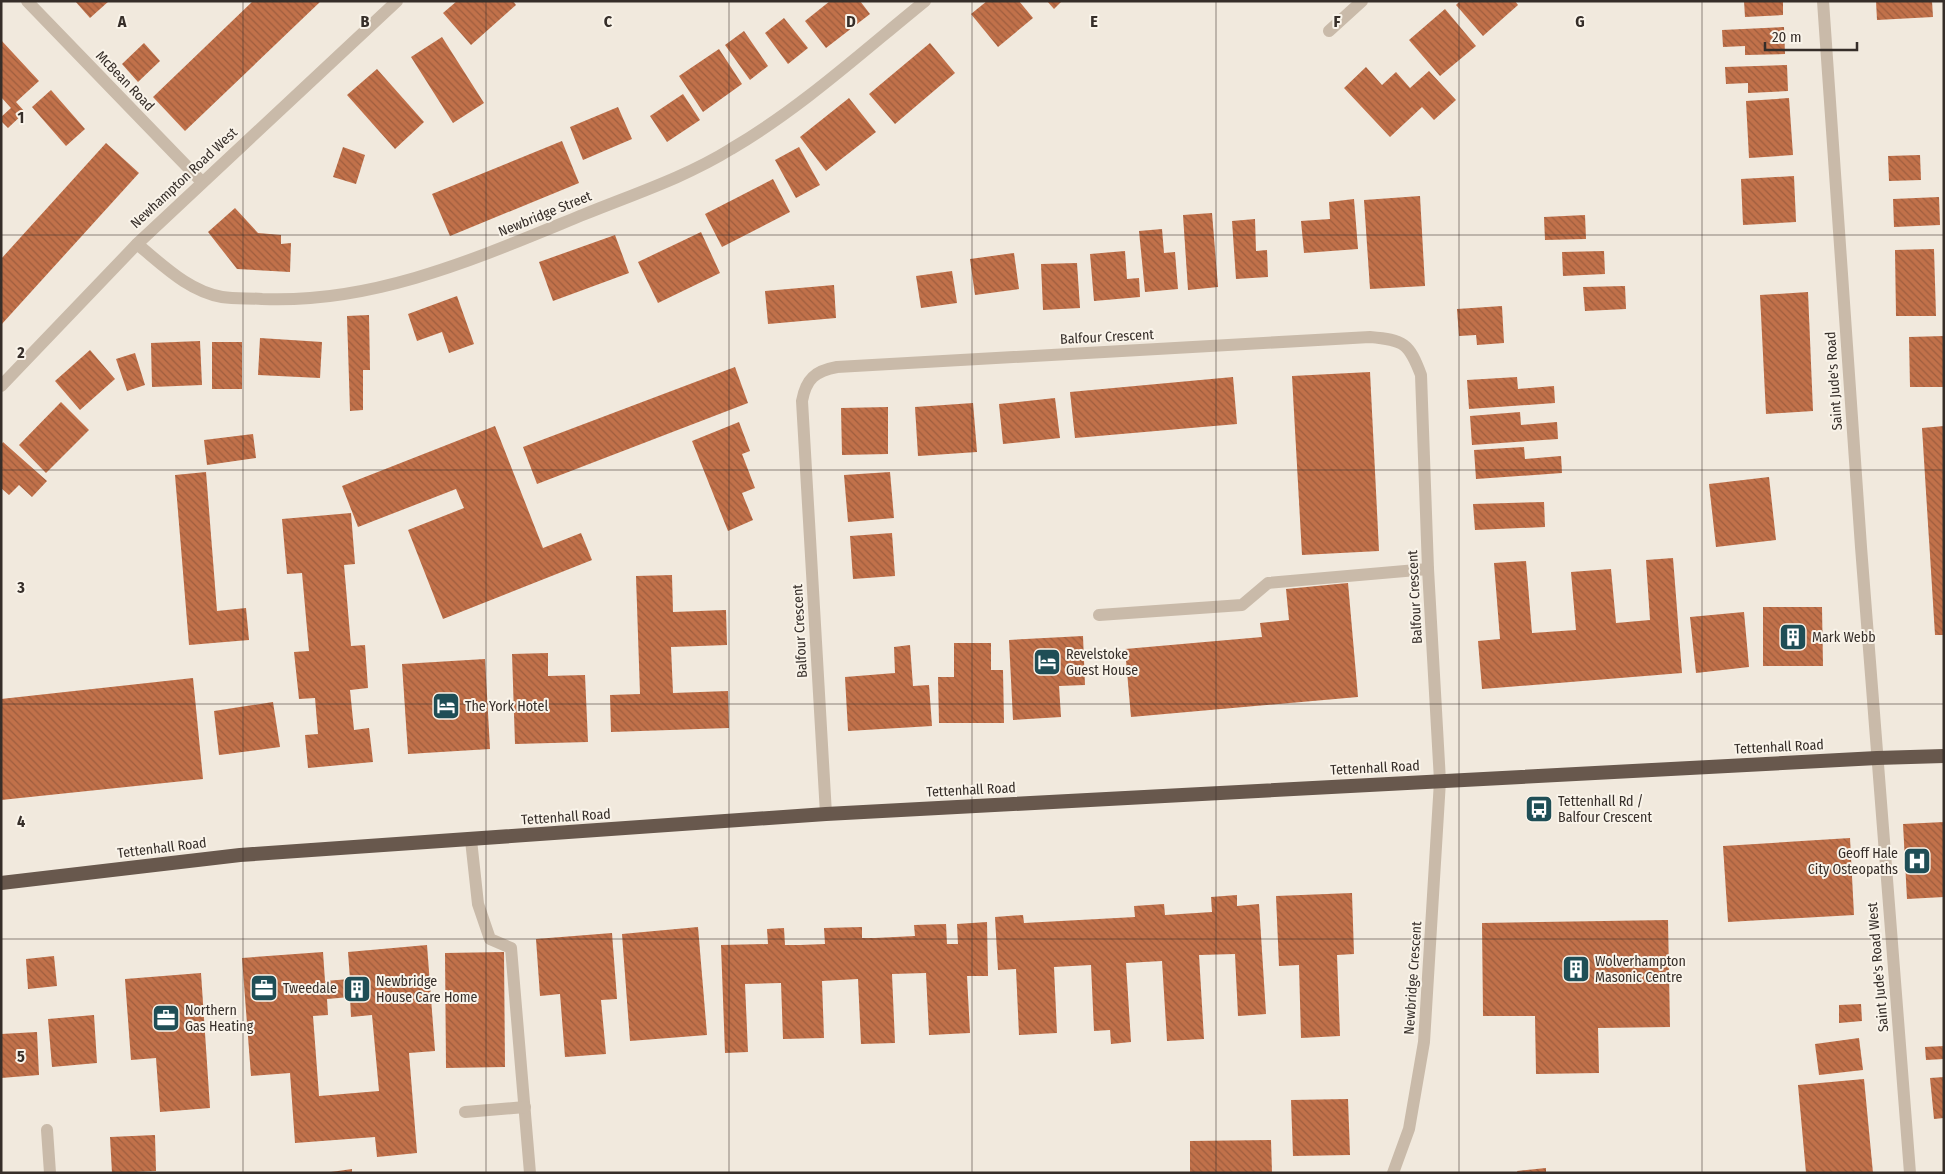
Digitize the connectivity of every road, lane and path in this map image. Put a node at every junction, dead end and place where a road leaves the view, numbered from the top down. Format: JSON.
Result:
{"nodes":[{"id":1,"x":26,"y":1,"type":"edge"},
{"id":2,"x":396,"y":1,"type":"edge"},
{"id":3,"x":925,"y":1,"type":"edge"},
{"id":4,"x":1362,"y":1,"type":"edge"},
{"id":5,"x":1823,"y":1,"type":"edge"},
{"id":6,"x":1330,"y":31,"type":"dead end"},
{"id":7,"x":202,"y":182,"type":"junction"},
{"id":8,"x":137,"y":244,"type":"junction"},
{"id":9,"x":1,"y":386,"type":"edge"},
{"id":10,"x":1428,"y":569,"type":"junction"},
{"id":11,"x":1099,"y":614,"type":"dead end"},
{"id":12,"x":1944,"y":756,"type":"edge"},
{"id":13,"x":1876,"y":758,"type":"junction"},
{"id":14,"x":1440,"y":781,"type":"junction"},
{"id":15,"x":826,"y":814,"type":"junction"},
{"id":16,"x":471,"y":840,"type":"junction"},
{"id":17,"x":1,"y":883,"type":"edge"},
{"id":18,"x":525,"y":1106,"type":"junction"},
{"id":19,"x":465,"y":1112,"type":"dead end"},
{"id":20,"x":47,"y":1130,"type":"dead end"},
{"id":21,"x":50,"y":1173,"type":"edge"},
{"id":22,"x":530,"y":1173,"type":"edge"},
{"id":23,"x":1393,"y":1173,"type":"edge"},
{"id":24,"x":1910,"y":1173,"type":"edge"}],
"edges":[{"from":1,"to":7,"type":"street","name":"McBean Road"},
{"from":2,"to":7,"type":"street","name":"Newhampton Road West"},
{"from":3,"to":8,"type":"street","name":"Newbridge Street"},
{"from":4,"to":6,"type":"street"},
{"from":5,"to":13,"type":"street","name":"Saint Jude's Road"},
{"from":7,"to":8,"type":"street","name":"Newhampton Road West"},
{"from":8,"to":9,"type":"street","name":"Newhampton Road West"},
{"from":10,"to":11,"type":"street"},
{"from":10,"to":14,"type":"street","name":"Balfour Crescent"},
{"from":10,"to":15,"type":"street","name":"Balfour Crescent"},
{"from":12,"to":13,"type":"highway","name":"Tettenhall Road"},
{"from":13,"to":14,"type":"highway","name":"Tettenhall Road"},
{"from":13,"to":24,"type":"street","name":"Saint Jude's Road West"},
{"from":14,"to":15,"type":"highway","name":"Tettenhall Road"},
{"from":14,"to":23,"type":"street","name":"Newbridge Crescent"},
{"from":15,"to":16,"type":"highway","name":"Tettenhall Road"},
{"from":16,"to":17,"type":"highway","name":"Tettenhall Road"},
{"from":16,"to":18,"type":"street"},
{"from":18,"to":19,"type":"street"},
{"from":18,"to":22,"type":"street"},
{"from":20,"to":21,"type":"street"}]}
